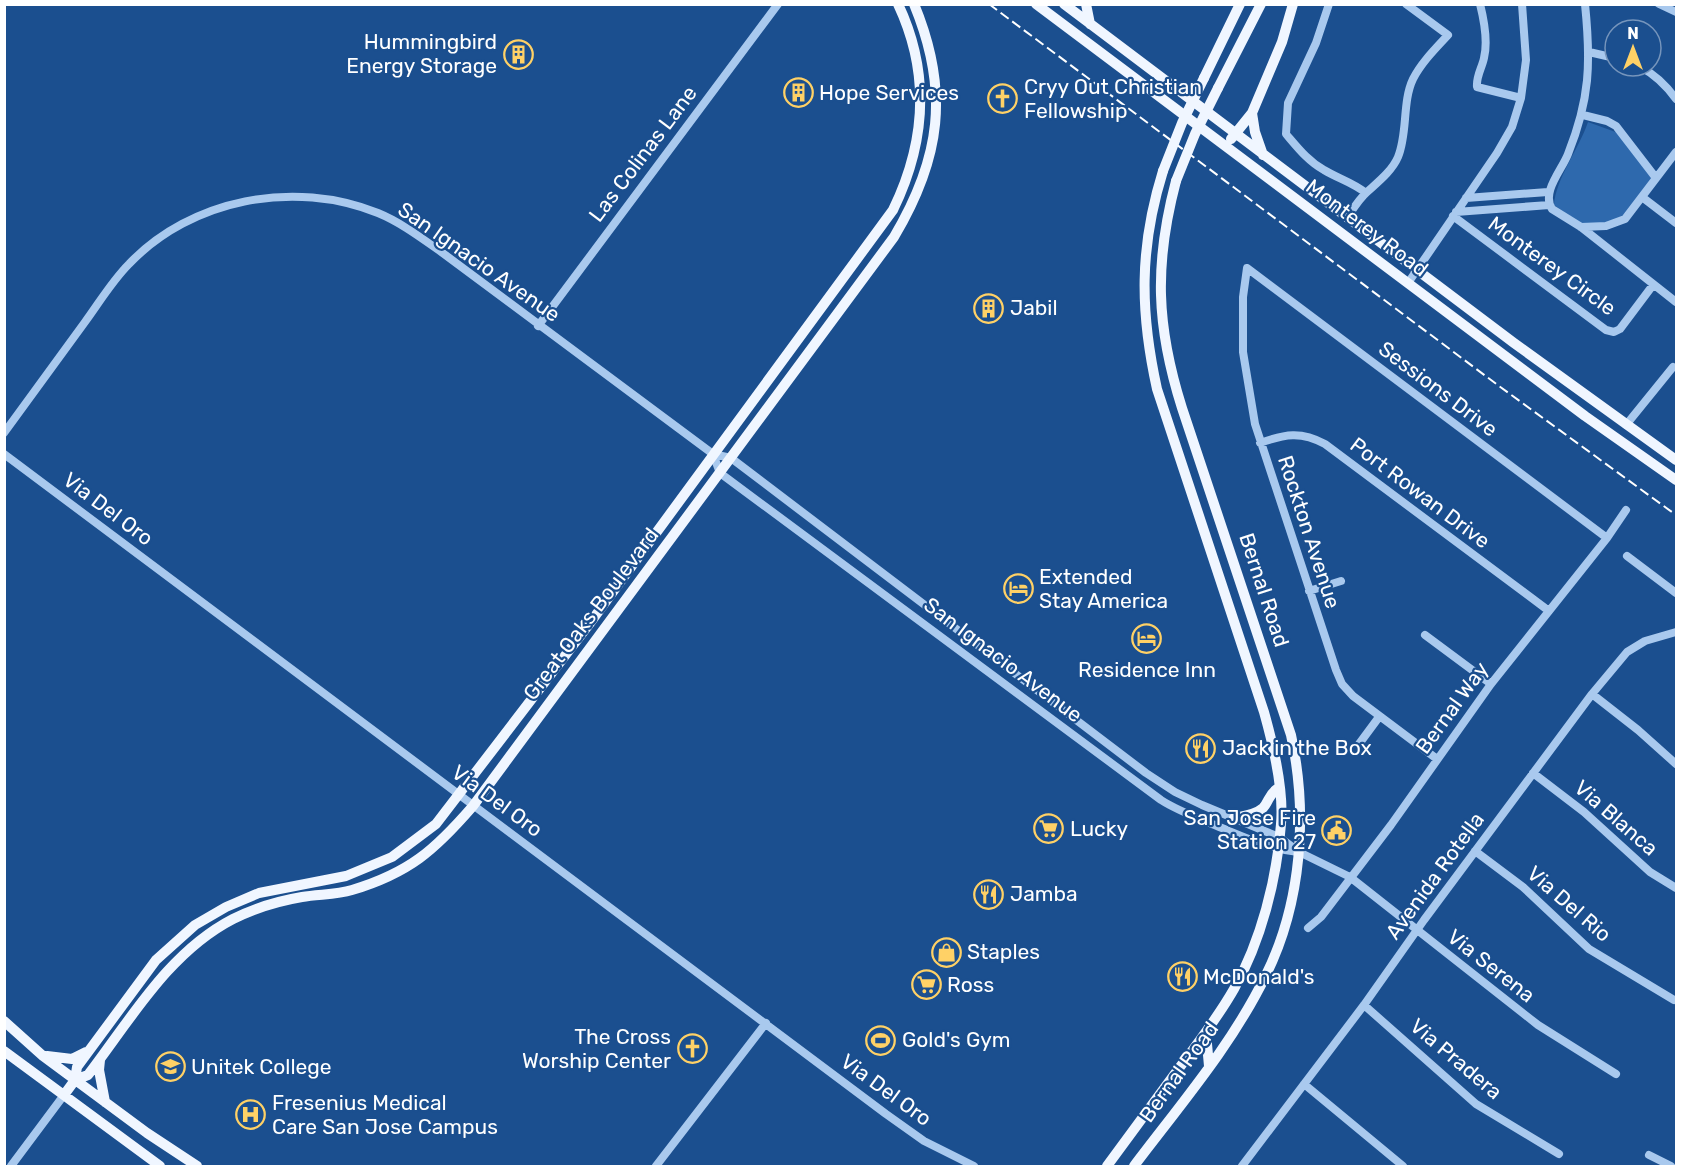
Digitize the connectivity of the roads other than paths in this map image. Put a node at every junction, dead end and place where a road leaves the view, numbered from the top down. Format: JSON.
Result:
{"nodes":[{"id":1,"x":778,"y":4,"type":"edge"},
{"id":2,"x":898,"y":4,"type":"edge"},
{"id":3,"x":915,"y":4,"type":"edge"},
{"id":4,"x":1036,"y":4,"type":"edge"},
{"id":5,"x":1086,"y":4,"type":"edge"},
{"id":6,"x":1240,"y":4,"type":"edge"},
{"id":7,"x":1261,"y":4,"type":"edge"},
{"id":8,"x":1293,"y":4,"type":"edge"},
{"id":9,"x":1329,"y":4,"type":"edge"},
{"id":10,"x":1406,"y":4,"type":"edge"},
{"id":11,"x":1480,"y":4,"type":"edge"},
{"id":12,"x":1522,"y":4,"type":"edge"},
{"id":13,"x":1585,"y":4,"type":"edge"},
{"id":14,"x":1659,"y":4,"type":"edge"},
{"id":15,"x":1066,"y":5,"type":"edge"},
{"id":16,"x":1052,"y":12,"type":"edge"},
{"id":17,"x":1677,"y":12,"type":"edge"},
{"id":18,"x":1090,"y":24,"type":"junction"},
{"id":19,"x":1589,"y":52,"type":"junction"},
{"id":20,"x":1603,"y":55,"type":"edge"},
{"id":21,"x":1658,"y":78,"type":"edge"},
{"id":22,"x":1521,"y":98,"type":"junction"},
{"id":23,"x":1677,"y":99,"type":"edge"},
{"id":24,"x":1252,"y":113,"type":"junction"},
{"id":25,"x":1583,"y":115,"type":"junction"},
{"id":26,"x":1235,"y":134,"type":"junction"},
{"id":27,"x":1225,"y":146,"type":"junction"},
{"id":28,"x":1677,"y":152,"type":"edge"},
{"id":29,"x":1263,"y":155,"type":"junction"},
{"id":30,"x":1656,"y":178,"type":"junction"},
{"id":31,"x":1550,"y":188,"type":"junction"},
{"id":32,"x":1366,"y":193,"type":"junction"},
{"id":33,"x":1642,"y":197,"type":"junction"},
{"id":34,"x":1466,"y":198,"type":"junction"},
{"id":35,"x":1549,"y":205,"type":"junction"},
{"id":36,"x":1455,"y":214,"type":"junction"},
{"id":37,"x":1347,"y":218,"type":"junction"},
{"id":38,"x":1677,"y":223,"type":"edge"},
{"id":39,"x":1581,"y":227,"type":"junction"},
{"id":40,"x":1247,"y":268,"type":"joint"},
{"id":41,"x":1417,"y":270,"type":"junction"},
{"id":42,"x":1408,"y":283,"type":"junction"},
{"id":43,"x":1653,"y":285,"type":"junction"},
{"id":44,"x":829,"y":299,"type":"junction"},
{"id":45,"x":1677,"y":302,"type":"edge"},
{"id":46,"x":841,"y":308,"type":"junction"},
{"id":47,"x":538,"y":326,"type":"junction"},
{"id":48,"x":1673,"y":367,"type":"dead end"},
{"id":49,"x":1626,"y":425,"type":"junction"},
{"id":50,"x":4,"y":433,"type":"edge"},
{"id":51,"x":1260,"y":443,"type":"junction"},
{"id":52,"x":4,"y":454,"type":"edge"},
{"id":53,"x":713,"y":454,"type":"junction"},
{"id":54,"x":732,"y":458,"type":"junction"},
{"id":55,"x":1677,"y":460,"type":"edge"},
{"id":56,"x":720,"y":473,"type":"junction"},
{"id":57,"x":1677,"y":480,"type":"edge"},
{"id":58,"x":1626,"y":510,"type":"dead end"},
{"id":59,"x":1607,"y":538,"type":"junction"},
{"id":60,"x":1627,"y":556,"type":"dead end"},
{"id":61,"x":1341,"y":581,"type":"dead end"},
{"id":62,"x":1309,"y":591,"type":"junction"},
{"id":63,"x":1677,"y":593,"type":"edge"},
{"id":64,"x":1549,"y":611,"type":"junction"},
{"id":65,"x":590,"y":622,"type":"junction"},
{"id":66,"x":1677,"y":632,"type":"edge"},
{"id":67,"x":1425,"y":635,"type":"dead end"},
{"id":68,"x":598,"y":638,"type":"junction"},
{"id":69,"x":1491,"y":684,"type":"junction"},
{"id":70,"x":1592,"y":694,"type":"junction"},
{"id":71,"x":1379,"y":717,"type":"junction"},
{"id":72,"x":1076,"y":719,"type":"junction"},
{"id":73,"x":1064,"y":728,"type":"junction"},
{"id":74,"x":1359,"y":744,"type":"dead end"},
{"id":75,"x":1437,"y":759,"type":"junction"},
{"id":76,"x":1677,"y":764,"type":"edge"},
{"id":77,"x":1533,"y":773,"type":"junction"},
{"id":78,"x":1278,"y":788,"type":"junction"},
{"id":79,"x":458,"y":795,"type":"junction"},
{"id":80,"x":473,"y":806,"type":"junction"},
{"id":81,"x":1234,"y":818,"type":"junction"},
{"id":82,"x":1279,"y":837,"type":"junction"},
{"id":83,"x":1277,"y":850,"type":"junction"},
{"id":84,"x":1475,"y":851,"type":"junction"},
{"id":85,"x":1299,"y":852,"type":"junction"},
{"id":86,"x":1350,"y":877,"type":"junction"},
{"id":87,"x":1677,"y":888,"type":"edge"},
{"id":88,"x":1308,"y":928,"type":"dead end"},
{"id":89,"x":1417,"y":930,"type":"junction"},
{"id":90,"x":1674,"y":1000,"type":"dead end"},
{"id":91,"x":1364,"y":1005,"type":"junction"},
{"id":92,"x":4,"y":1021,"type":"edge"},
{"id":93,"x":766,"y":1023,"type":"junction"},
{"id":94,"x":1206,"y":1033,"type":"junction"},
{"id":95,"x":4,"y":1051,"type":"edge"},
{"id":96,"x":89,"y":1051,"type":"junction"},
{"id":97,"x":43,"y":1056,"type":"junction"},
{"id":98,"x":100,"y":1060,"type":"junction"},
{"id":99,"x":1209,"y":1066,"type":"junction"},
{"id":100,"x":1616,"y":1074,"type":"dead end"},
{"id":101,"x":75,"y":1080,"type":"junction"},
{"id":102,"x":1304,"y":1084,"type":"junction"},
{"id":103,"x":64,"y":1095,"type":"junction"},
{"id":104,"x":105,"y":1102,"type":"junction"},
{"id":105,"x":1559,"y":1154,"type":"dead end"},
{"id":106,"x":1649,"y":1155,"type":"dead end"},
{"id":107,"x":1245,"y":1163,"type":"edge"},
{"id":108,"x":1255,"y":1166,"type":"edge"},
{"id":109,"x":11,"y":1167,"type":"edge"},
{"id":110,"x":160,"y":1167,"type":"edge"},
{"id":111,"x":197,"y":1167,"type":"edge"},
{"id":112,"x":656,"y":1167,"type":"edge"},
{"id":113,"x":974,"y":1167,"type":"edge"},
{"id":114,"x":1107,"y":1167,"type":"edge"},
{"id":115,"x":1134,"y":1167,"type":"edge"},
{"id":116,"x":1403,"y":1167,"type":"edge"},
{"id":117,"x":1671,"y":1167,"type":"edge"}],
"edges":[{"from":1,"to":47,"type":"street","name":"Las Colinas Lane"},
{"from":2,"to":44,"type":"main road","name":"Great Oaks Boulevard"},
{"from":3,"to":46,"type":"main road","name":"Great Oaks Boulevard"},
{"from":4,"to":16,"type":"main road","name":"Monterey Road"},
{"from":5,"to":18,"type":"main road"},
{"from":6,"to":78,"type":"main road","name":"Bernal Road","bridge":true},
{"from":7,"to":85,"type":"main road","name":"Bernal Road","bridge":true},
{"from":8,"to":24,"type":"main road"},
{"from":9,"to":32,"type":"street"},
{"from":10,"to":32,"type":"street"},
{"from":11,"to":22,"type":"street"},
{"from":12,"to":22,"type":"street"},
{"from":13,"to":19,"type":"street"},
{"from":14,"to":17,"type":"street"},
{"from":15,"to":16,"type":"main road"},
{"from":15,"to":18,"type":"main road","name":"Monterey Road"},
{"from":16,"to":27,"type":"main road","name":"Monterey Road"},
{"from":18,"to":26,"type":"main road","name":"Monterey Road"},
{"from":19,"to":20,"type":"street"},
{"from":19,"to":25,"type":"street"},
{"from":21,"to":23,"type":"street"},
{"from":22,"to":34,"type":"street"},
{"from":24,"to":26,"type":"main road"},
{"from":24,"to":29,"type":"main road"},
{"from":25,"to":30,"type":"street"},
{"from":25,"to":31,"type":"street"},
{"from":26,"to":27,"type":"main road"},
{"from":26,"to":29,"type":"main road","name":"Monterey Road"},
{"from":27,"to":42,"type":"main road","name":"Monterey Road"},
{"from":28,"to":30,"type":"street"},
{"from":29,"to":37,"type":"main road","name":"Monterey Road"},
{"from":30,"to":33,"type":"street"},
{"from":31,"to":34,"type":"street"},
{"from":31,"to":35,"type":"street"},
{"from":32,"to":37,"type":"street"},
{"from":33,"to":38,"type":"street"},
{"from":33,"to":39,"type":"street"},
{"from":34,"to":36,"type":"street"},
{"from":35,"to":36,"type":"street"},
{"from":35,"to":39,"type":"street"},
{"from":36,"to":41,"type":"street"},
{"from":36,"to":43,"type":"street","name":"Monterey Circle"},
{"from":37,"to":41,"type":"main road","name":"Monterey Road"},
{"from":39,"to":43,"type":"street"},
{"from":40,"to":51,"type":"street","name":"Rockton Avenue"},
{"from":40,"to":59,"type":"street","name":"Sessions Drive"},
{"from":41,"to":42,"type":"street"},
{"from":41,"to":49,"type":"main road","name":"Monterey Road"},
{"from":42,"to":57,"type":"main road","name":"Monterey Road"},
{"from":43,"to":45,"type":"street"},
{"from":44,"to":46,"type":"main road"},
{"from":44,"to":53,"type":"main road","name":"Great Oaks Boulevard"},
{"from":46,"to":54,"type":"main road","name":"Great Oaks Boulevard"},
{"from":47,"to":50,"type":"street","name":"San Ignacio Avenue"},
{"from":47,"to":53,"type":"street","name":"San Ignacio Avenue"},
{"from":48,"to":49,"type":"street"},
{"from":49,"to":55,"type":"main road","name":"Monterey Road"},
{"from":51,"to":62,"type":"street","name":"Rockton Avenue"},
{"from":51,"to":64,"type":"street","name":"Port Rowan Drive"},
{"from":52,"to":79,"type":"street","name":"Via Del Oro"},
{"from":53,"to":54,"type":"street","name":"San Ignacio Avenue"},
{"from":53,"to":56,"type":"street"},
{"from":53,"to":65,"type":"main road","name":"Great Oaks Boulevard"},
{"from":54,"to":56,"type":"main road","name":"Great Oaks Boulevard"},
{"from":54,"to":72,"type":"street","name":"San Ignacio Avenue"},
{"from":56,"to":68,"type":"main road","name":"Great Oaks Boulevard"},
{"from":56,"to":73,"type":"street","name":"San Ignacio Avenue"},
{"from":58,"to":59,"type":"street","name":"Bernal Way"},
{"from":59,"to":64,"type":"street","name":"Bernal Way"},
{"from":60,"to":63,"type":"street"},
{"from":61,"to":62,"type":"street"},
{"from":62,"to":71,"type":"street","name":"Rockton Avenue"},
{"from":64,"to":69,"type":"street","name":"Bernal Way"},
{"from":65,"to":68,"type":"main road"},
{"from":65,"to":79,"type":"main road","name":"Great Oaks Boulevard"},
{"from":66,"to":70,"type":"street","name":"Avenida Rotella"},
{"from":67,"to":69,"type":"street"},
{"from":68,"to":80,"type":"main road","name":"Great Oaks Boulevard"},
{"from":69,"to":75,"type":"street","name":"Bernal Way"},
{"from":70,"to":76,"type":"street"},
{"from":70,"to":77,"type":"street","name":"Avenida Rotella"},
{"from":71,"to":74,"type":"street"},
{"from":71,"to":75,"type":"street","name":"Rockton Avenue"},
{"from":72,"to":73,"type":"street"},
{"from":72,"to":81,"type":"street","name":"San Ignacio Avenue"},
{"from":73,"to":83,"type":"street","name":"San Ignacio Avenue"},
{"from":75,"to":86,"type":"street","name":"Bernal Way"},
{"from":77,"to":84,"type":"street","name":"Avenida Rotella"},
{"from":77,"to":87,"type":"street","name":"Via Blanca"},
{"from":78,"to":81,"type":"main road"},
{"from":78,"to":82,"type":"main road","name":"Bernal Road"},
{"from":79,"to":80,"type":"street","name":"Via Del Oro"},
{"from":79,"to":96,"type":"main road","name":"Great Oaks Boulevard"},
{"from":80,"to":93,"type":"street","name":"Via Del Oro"},
{"from":80,"to":98,"type":"main road","name":"Great Oaks Boulevard"},
{"from":81,"to":82,"type":"street","name":"San Ignacio Avenue"},
{"from":82,"to":83,"type":"main road","name":"Bernal Road"},
{"from":82,"to":85,"type":"street","name":"San Ignacio Avenue"},
{"from":83,"to":85,"type":"street","name":"San Ignacio Avenue"},
{"from":83,"to":94,"type":"main road","name":"Bernal Road"},
{"from":84,"to":89,"type":"street","name":"Avenida Rotella"},
{"from":84,"to":90,"type":"street","name":"Via Del Rio"},
{"from":85,"to":86,"type":"street","name":"San Ignacio Avenue"},
{"from":85,"to":99,"type":"main road","name":"Bernal Road"},
{"from":86,"to":88,"type":"street","name":"Bernal Way"},
{"from":86,"to":89,"type":"street","name":"Via Serena"},
{"from":89,"to":91,"type":"street","name":"Avenida Rotella"},
{"from":89,"to":100,"type":"street","name":"Via Serena"},
{"from":91,"to":102,"type":"street","name":"Avenida Rotella"},
{"from":91,"to":105,"type":"street","name":"Via Pradera"},
{"from":92,"to":97,"type":"main road"},
{"from":93,"to":112,"type":"street"},
{"from":93,"to":113,"type":"street","name":"Via Del Oro"},
{"from":94,"to":99,"type":"main road"},
{"from":94,"to":114,"type":"main road","name":"Bernal Road"},
{"from":95,"to":103,"type":"main road"},
{"from":96,"to":97,"type":"main road"},
{"from":96,"to":101,"type":"main road","name":"Great Oaks Boulevard"},
{"from":97,"to":101,"type":"main road"},
{"from":98,"to":101,"type":"main road","name":"Great Oaks Boulevard"},
{"from":98,"to":104,"type":"main road"},
{"from":99,"to":115,"type":"main road","name":"Bernal Road"},
{"from":101,"to":103,"type":"main road","name":"Great Oaks Boulevard"},
{"from":101,"to":104,"type":"main road"},
{"from":102,"to":107,"type":"street","name":"Avenida Rotella"},
{"from":102,"to":116,"type":"street"},
{"from":103,"to":109,"type":"street"},
{"from":103,"to":110,"type":"main road"},
{"from":104,"to":111,"type":"main road"},
{"from":106,"to":117,"type":"street"},
{"from":107,"to":108,"type":"street"}]}
